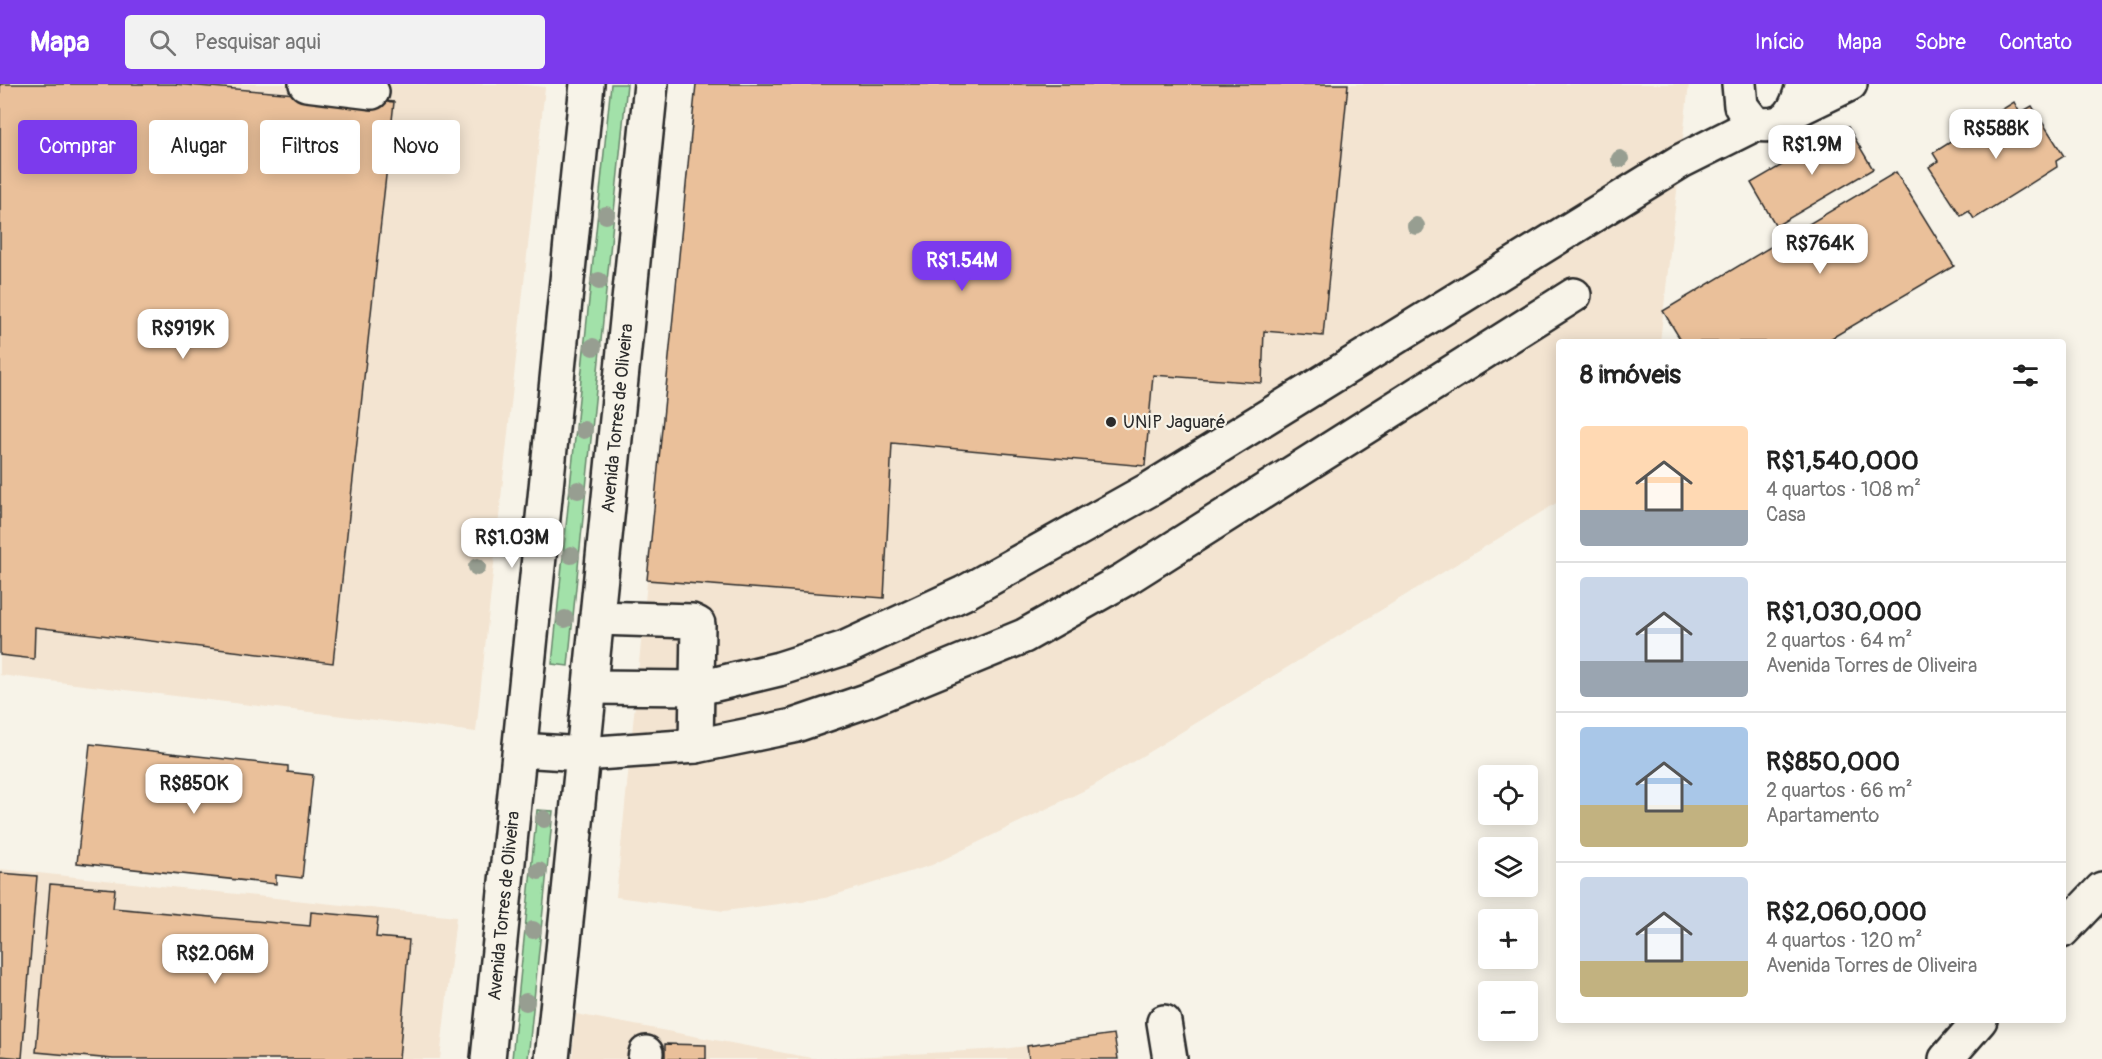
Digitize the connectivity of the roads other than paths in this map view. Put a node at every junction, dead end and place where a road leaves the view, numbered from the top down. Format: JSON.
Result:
{"nodes":[{"id":1,"x":306,"y":84,"type":"edge"},
{"id":2,"x":588,"y":84,"type":"edge"},
{"id":3,"x":651,"y":84,"type":"edge"},
{"id":4,"x":1739,"y":84,"type":"edge"},
{"id":5,"x":1850,"y":84,"type":"edge"},
{"id":6,"x":372,"y":92,"type":"dead end"},
{"id":7,"x":1798,"y":98,"type":"edge"},
{"id":8,"x":1755,"y":124,"type":"junction"},
{"id":9,"x":1574,"y":295,"type":"dead end"},
{"id":10,"x":597,"y":618,"type":"junction"},
{"id":11,"x":590,"y":687,"type":"junction"},
{"id":12,"x":699,"y":688,"type":"junction"},
{"id":13,"x":696,"y":746,"type":"junction"},
{"id":14,"x":520,"y":750,"type":"junction"},
{"id":15,"x":583,"y":754,"type":"junction"},
{"id":16,"x":2102,"y":889,"type":"edge"},
{"id":17,"x":2066,"y":927,"type":"edge"},
{"id":18,"x":1164,"y":1022,"type":"dead end"},
{"id":19,"x":1977,"y":1023,"type":"edge"},
{"id":20,"x":488,"y":1059,"type":"edge"},
{"id":21,"x":552,"y":1059,"type":"edge"},
{"id":22,"x":1170,"y":1059,"type":"edge"},
{"id":23,"x":1946,"y":1059,"type":"edge"}],
"edges":[{"from":1,"to":6,"type":"street"},
{"from":2,"to":14,"type":"street","name":"Avenida Torres de Oliveira"},
{"from":3,"to":10,"type":"street","name":"Avenida Torres de Oliveira"},
{"from":4,"to":8,"type":"street"},
{"from":5,"to":7,"type":"street"},
{"from":7,"to":8,"type":"street"},
{"from":8,"to":12,"type":"street"},
{"from":9,"to":13,"type":"street"},
{"from":10,"to":11,"type":"street","name":"Avenida Torres de Oliveira"},
{"from":10,"to":12,"type":"street"},
{"from":11,"to":12,"type":"street"},
{"from":11,"to":15,"type":"street","name":"Avenida Torres de Oliveira"},
{"from":12,"to":13,"type":"street"},
{"from":13,"to":15,"type":"street"},
{"from":14,"to":15,"type":"street"},
{"from":14,"to":20,"type":"street","name":"Avenida Torres de Oliveira"},
{"from":15,"to":21,"type":"street","name":"Avenida Torres de Oliveira"},
{"from":16,"to":17,"type":"street"},
{"from":18,"to":22,"type":"street"},
{"from":19,"to":23,"type":"street"}]}
